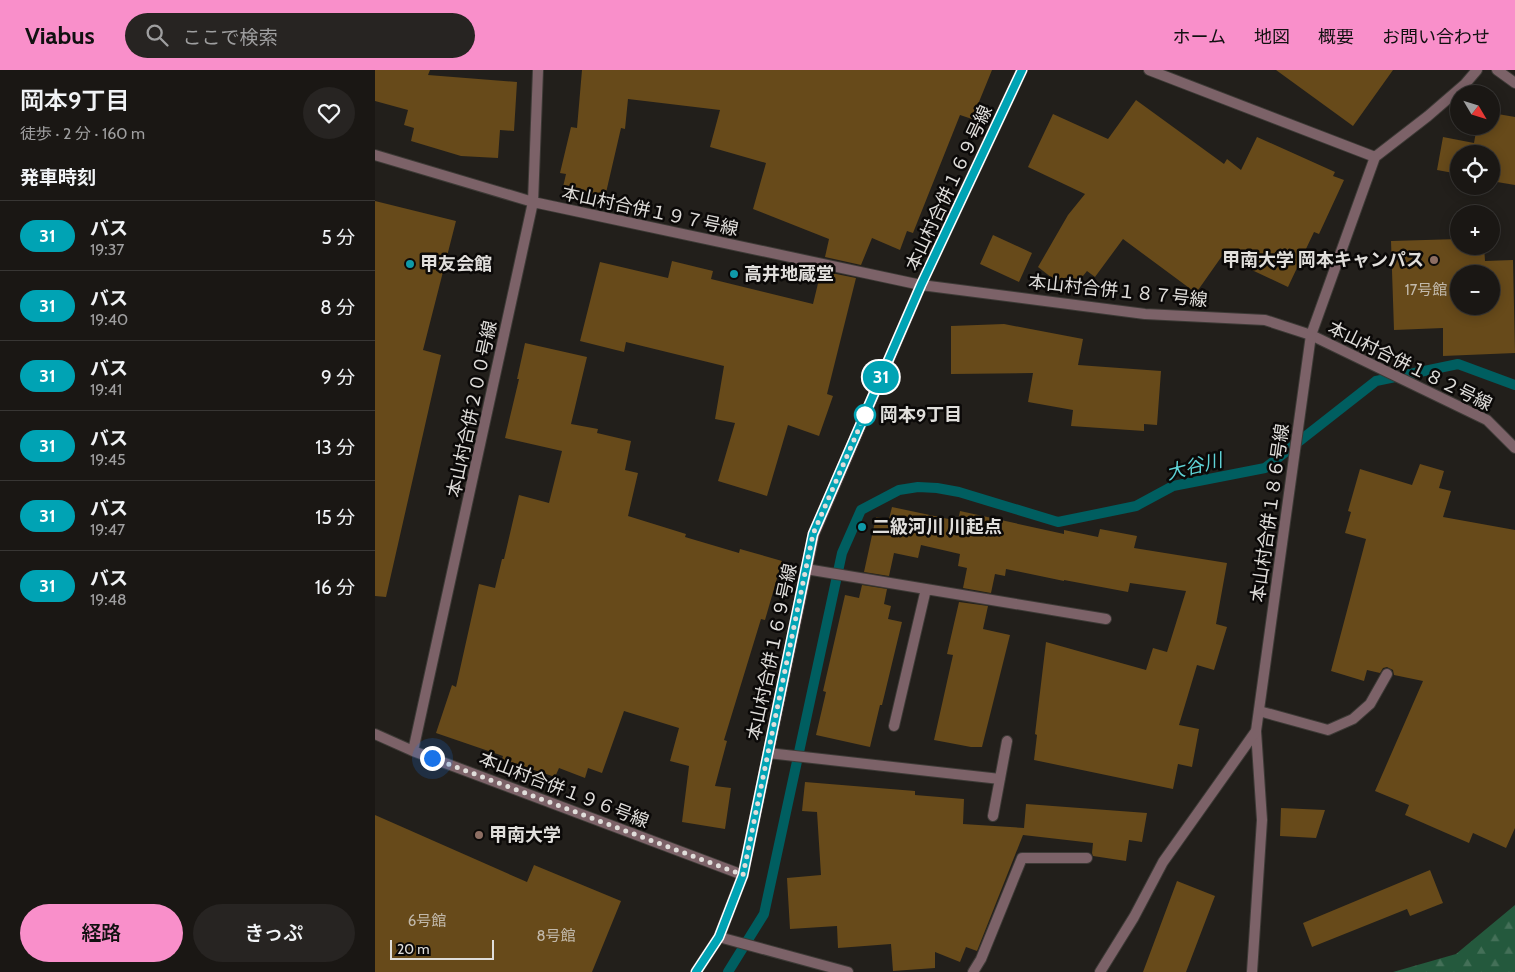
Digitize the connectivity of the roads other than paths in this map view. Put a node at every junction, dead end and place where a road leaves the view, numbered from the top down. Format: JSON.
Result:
{"nodes":[{"id":1,"x":538,"y":70,"type":"edge"},
{"id":2,"x":1022,"y":70,"type":"edge"},
{"id":3,"x":1149,"y":70,"type":"edge"},
{"id":4,"x":1477,"y":70,"type":"edge"},
{"id":5,"x":1497,"y":70,"type":"edge"},
{"id":6,"x":1515,"y":83,"type":"edge"},
{"id":7,"x":375,"y":155,"type":"edge"},
{"id":8,"x":1375,"y":157,"type":"junction"},
{"id":9,"x":533,"y":202,"type":"junction"},
{"id":10,"x":921,"y":285,"type":"junction"},
{"id":11,"x":1311,"y":335,"type":"junction"},
{"id":12,"x":1515,"y":448,"type":"edge"},
{"id":13,"x":806,"y":568,"type":"junction"},
{"id":14,"x":926,"y":589,"type":"junction"},
{"id":15,"x":1106,"y":619,"type":"dead end"},
{"id":16,"x":1387,"y":674,"type":"dead end"},
{"id":17,"x":1259,"y":711,"type":"junction"},
{"id":18,"x":894,"y":726,"type":"dead end"},
{"id":19,"x":1256,"y":731,"type":"junction"},
{"id":20,"x":375,"y":734,"type":"edge"},
{"id":21,"x":1007,"y":741,"type":"dead end"},
{"id":22,"x":413,"y":751,"type":"junction"},
{"id":23,"x":768,"y":753,"type":"junction"},
{"id":24,"x":1000,"y":779,"type":"junction"},
{"id":25,"x":993,"y":816,"type":"dead end"},
{"id":26,"x":1087,"y":858,"type":"dead end"},
{"id":27,"x":743,"y":875,"type":"junction"},
{"id":28,"x":719,"y":937,"type":"junction"},
{"id":29,"x":696,"y":972,"type":"edge"},
{"id":30,"x":848,"y":972,"type":"edge"},
{"id":31,"x":973,"y":972,"type":"edge"},
{"id":32,"x":1100,"y":972,"type":"edge"},
{"id":33,"x":1253,"y":972,"type":"edge"}],
"edges":[{"from":1,"to":9,"type":"street","name":"本山村合併２００号線"},
{"from":2,"to":10,"type":"street","name":"本山村合併１６９号線"},
{"from":3,"to":8,"type":"street"},
{"from":4,"to":8,"type":"street"},
{"from":5,"to":6,"type":"street"},
{"from":7,"to":9,"type":"street","name":"本山村合併１９７号線"},
{"from":8,"to":11,"type":"street","name":"本山村合併１８６号線"},
{"from":9,"to":10,"type":"street","name":"本山村合併１９７号線"},
{"from":9,"to":22,"type":"street","name":"本山村合併２００号線"},
{"from":10,"to":11,"type":"street","name":"本山村合併１８７号線"},
{"from":10,"to":13,"type":"street","name":"本山村合併１６９号線"},
{"from":11,"to":12,"type":"street","name":"本山村合併１８２号線"},
{"from":11,"to":17,"type":"street","name":"本山村合併１８６号線"},
{"from":13,"to":14,"type":"street"},
{"from":13,"to":23,"type":"street","name":"本山村合併１６９号線"},
{"from":14,"to":15,"type":"street"},
{"from":14,"to":18,"type":"street"},
{"from":16,"to":17,"type":"street"},
{"from":17,"to":19,"type":"street","name":"本山村合併１８６号線"},
{"from":19,"to":32,"type":"street","name":"本山村合併１８６号線"},
{"from":19,"to":33,"type":"street"},
{"from":20,"to":22,"type":"street","name":"本山村合併１９６号線"},
{"from":21,"to":24,"type":"street"},
{"from":22,"to":27,"type":"street","name":"本山村合併１９６号線"},
{"from":23,"to":24,"type":"street"},
{"from":23,"to":27,"type":"street","name":"本山村合併１６９号線"},
{"from":24,"to":25,"type":"street"},
{"from":26,"to":31,"type":"street"},
{"from":27,"to":28,"type":"street","name":"本山村合併１６９号線"},
{"from":28,"to":29,"type":"street","name":"本山村合併１６９号線"},
{"from":28,"to":30,"type":"street"}]}
